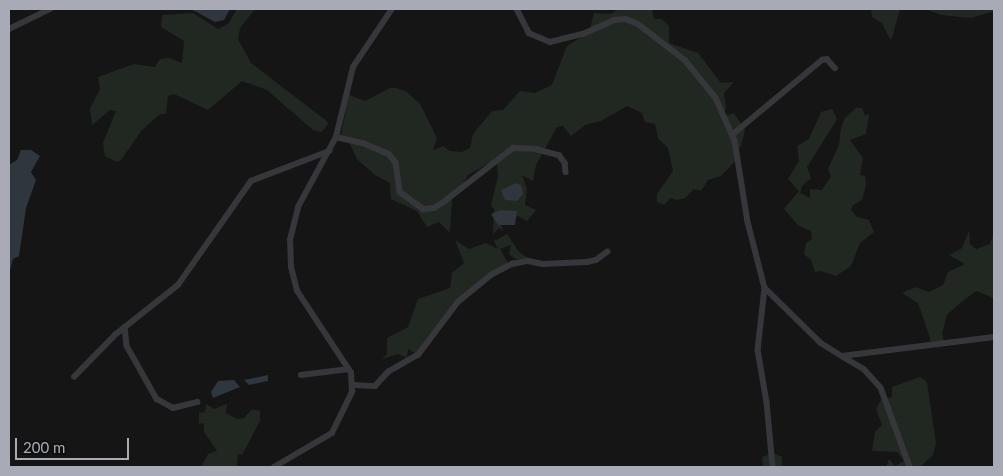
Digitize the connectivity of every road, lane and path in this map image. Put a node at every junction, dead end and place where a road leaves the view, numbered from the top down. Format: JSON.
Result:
{"nodes":[{"id":1,"x":50,"y":9,"type":"edge"},
{"id":2,"x":392,"y":9,"type":"edge"},
{"id":3,"x":517,"y":9,"type":"edge"},
{"id":4,"x":9,"y":29,"type":"edge"},
{"id":5,"x":835,"y":68,"type":"dead end"},
{"id":6,"x":732,"y":134,"type":"junction"},
{"id":7,"x":336,"y":137,"type":"junction"},
{"id":8,"x":329,"y":151,"type":"junction"},
{"id":9,"x":566,"y":172,"type":"dead end"},
{"id":10,"x":607,"y":252,"type":"dead end"},
{"id":11,"x":765,"y":288,"type":"junction"},
{"id":12,"x":125,"y":327,"type":"junction"},
{"id":13,"x":994,"y":337,"type":"edge"},
{"id":14,"x":842,"y":356,"type":"junction"},
{"id":15,"x":349,"y":369,"type":"junction"},
{"id":16,"x":301,"y":375,"type":"dead end"},
{"id":17,"x":74,"y":377,"type":"dead end"},
{"id":18,"x":354,"y":385,"type":"junction"},
{"id":19,"x":197,"y":402,"type":"dead end"},
{"id":20,"x":274,"y":467,"type":"edge"},
{"id":21,"x":773,"y":467,"type":"edge"},
{"id":22,"x":910,"y":467,"type":"edge"}],
"edges":[{"from":1,"to":4,"type":"street"},
{"from":2,"to":7,"type":"street"},
{"from":3,"to":6,"type":"street"},
{"from":5,"to":6,"type":"street"},
{"from":6,"to":11,"type":"street"},
{"from":7,"to":8,"type":"street"},
{"from":7,"to":9,"type":"street"},
{"from":8,"to":12,"type":"street"},
{"from":8,"to":15,"type":"street"},
{"from":10,"to":18,"type":"street"},
{"from":11,"to":14,"type":"street"},
{"from":11,"to":21,"type":"street"},
{"from":12,"to":17,"type":"street"},
{"from":12,"to":19,"type":"street"},
{"from":13,"to":14,"type":"street"},
{"from":14,"to":22,"type":"street"},
{"from":15,"to":16,"type":"street"},
{"from":15,"to":18,"type":"street"},
{"from":18,"to":20,"type":"street"}]}
